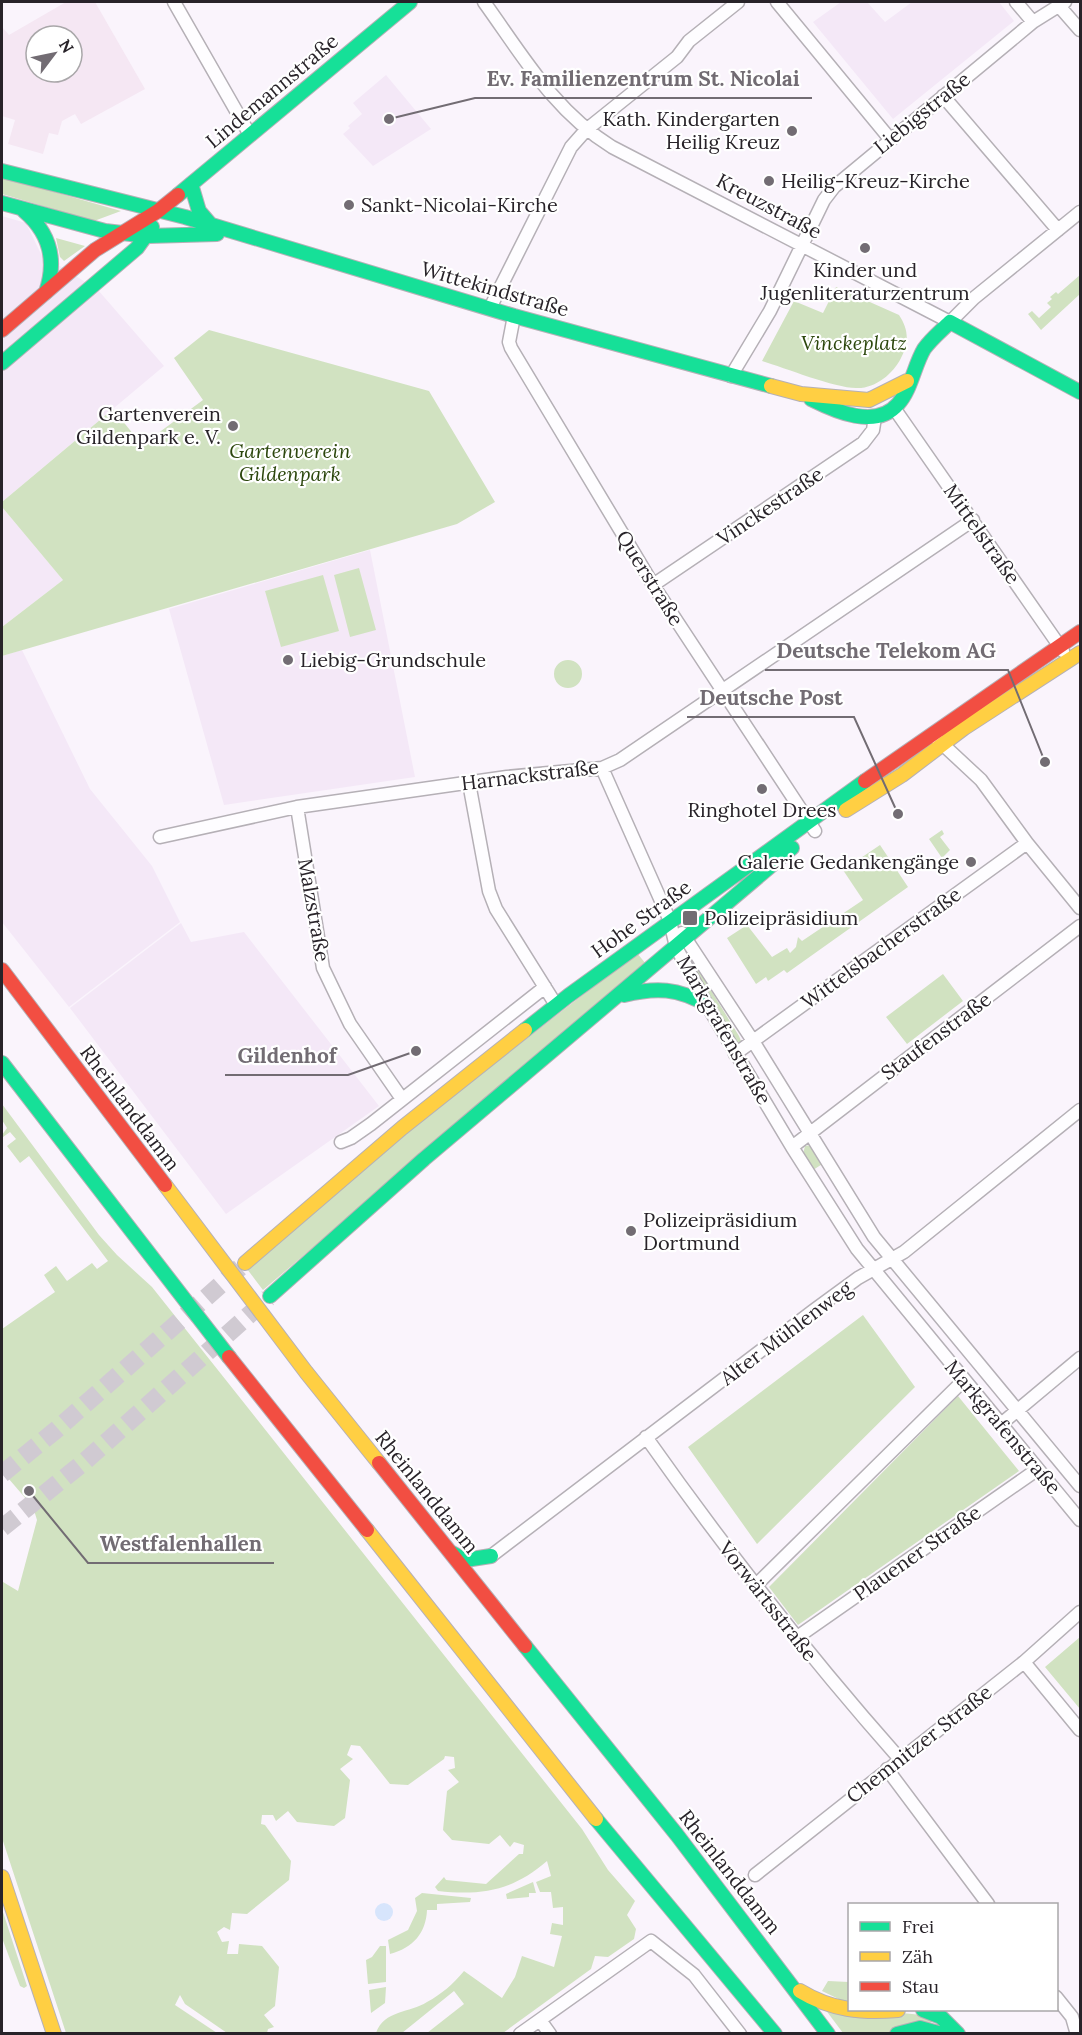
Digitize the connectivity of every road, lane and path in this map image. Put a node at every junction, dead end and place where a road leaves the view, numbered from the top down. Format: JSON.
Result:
{"nodes":[{"id":1,"x":174,"y":2,"type":"edge"},
{"id":2,"x":410,"y":2,"type":"edge"},
{"id":3,"x":484,"y":2,"type":"edge"},
{"id":4,"x":738,"y":2,"type":"edge"},
{"id":5,"x":777,"y":2,"type":"edge"},
{"id":6,"x":1017,"y":2,"type":"edge"},
{"id":7,"x":1062,"y":4,"type":"edge"},
{"id":8,"x":1033,"y":22,"type":"junction"},
{"id":9,"x":1080,"y":30,"type":"edge"},
{"id":10,"x":943,"y":96,"type":"junction"},
{"id":11,"x":586,"y":130,"type":"junction"},
{"id":12,"x":250,"y":135,"type":"junction"},
{"id":13,"x":890,"y":139,"type":"junction"},
{"id":14,"x":2,"y":171,"type":"edge"},
{"id":15,"x":191,"y":184,"type":"junction"},
{"id":16,"x":2,"y":203,"type":"edge"},
{"id":17,"x":23,"y":210,"type":"junction"},
{"id":18,"x":158,"y":211,"type":"junction"},
{"id":19,"x":1080,"y":212,"type":"edge"},
{"id":20,"x":211,"y":225,"type":"junction"},
{"id":21,"x":1058,"y":230,"type":"junction"},
{"id":22,"x":118,"y":232,"type":"junction"},
{"id":23,"x":148,"y":236,"type":"junction"},
{"id":24,"x":249,"y":237,"type":"junction"},
{"id":25,"x":801,"y":244,"type":"junction"},
{"id":26,"x":46,"y":292,"type":"junction"},
{"id":27,"x":490,"y":308,"type":"junction"},
{"id":28,"x":514,"y":316,"type":"junction"},
{"id":29,"x":950,"y":322,"type":"junction"},
{"id":30,"x":2,"y":330,"type":"edge"},
{"id":31,"x":2,"y":363,"type":"edge"},
{"id":32,"x":731,"y":376,"type":"junction"},
{"id":33,"x":907,"y":381,"type":"junction"},
{"id":34,"x":1080,"y":392,"type":"edge"},
{"id":35,"x":801,"y":394,"type":"junction"},
{"id":36,"x":894,"y":408,"type":"junction"},
{"id":37,"x":875,"y":417,"type":"junction"},
{"id":38,"x":973,"y":520,"type":"junction"},
{"id":39,"x":653,"y":585,"type":"junction"},
{"id":40,"x":1080,"y":632,"type":"edge"},
{"id":41,"x":1060,"y":646,"type":"junction"},
{"id":42,"x":1075,"y":656,"type":"edge"},
{"id":43,"x":722,"y":692,"type":"junction"},
{"id":44,"x":933,"y":735,"type":"junction"},
{"id":45,"x":944,"y":745,"type":"junction"},
{"id":46,"x":602,"y":768,"type":"junction"},
{"id":47,"x":469,"y":783,"type":"junction"},
{"id":48,"x":297,"y":807,"type":"junction"},
{"id":49,"x":811,"y":826,"type":"junction"},
{"id":50,"x":160,"y":837,"type":"dead end"},
{"id":51,"x":1027,"y":843,"type":"junction"},
{"id":52,"x":1080,"y":909,"type":"edge"},
{"id":53,"x":670,"y":921,"type":"junction"},
{"id":54,"x":1080,"y":926,"type":"edge"},
{"id":55,"x":681,"y":942,"type":"junction"},
{"id":56,"x":2,"y":970,"type":"edge"},
{"id":57,"x":544,"y":987,"type":"junction"},
{"id":58,"x":620,"y":996,"type":"junction"},
{"id":59,"x":556,"y":1005,"type":"junction"},
{"id":60,"x":707,"y":1005,"type":"junction"},
{"id":61,"x":753,"y":1041,"type":"junction"},
{"id":62,"x":735,"y":1054,"type":"junction"},
{"id":63,"x":2,"y":1063,"type":"edge"},
{"id":64,"x":402,"y":1099,"type":"junction"},
{"id":65,"x":1080,"y":1110,"type":"edge"},
{"id":66,"x":809,"y":1133,"type":"junction"},
{"id":67,"x":341,"y":1142,"type":"dead end"},
{"id":68,"x":792,"y":1147,"type":"junction"},
{"id":69,"x":892,"y":1261,"type":"junction"},
{"id":70,"x":245,"y":1263,"type":"tunnel mouth"},
{"id":71,"x":873,"y":1271,"type":"junction"},
{"id":72,"x":270,"y":1296,"type":"tunnel mouth"},
{"id":73,"x":1080,"y":1358,"type":"edge"},
{"id":74,"x":964,"y":1380,"type":"junction"},
{"id":75,"x":1017,"y":1410,"type":"junction"},
{"id":76,"x":1001,"y":1424,"type":"junction"},
{"id":77,"x":646,"y":1437,"type":"junction"},
{"id":78,"x":1038,"y":1469,"type":"junction"},
{"id":79,"x":1080,"y":1486,"type":"edge"},
{"id":80,"x":1080,"y":1520,"type":"edge"},
{"id":81,"x":452,"y":1553,"type":"junction"},
{"id":82,"x":491,"y":1556,"type":"junction"},
{"id":83,"x":754,"y":1586,"type":"junction"},
{"id":84,"x":482,"y":1591,"type":"junction"},
{"id":85,"x":1080,"y":1612,"type":"edge"},
{"id":86,"x":796,"y":1638,"type":"junction"},
{"id":87,"x":1023,"y":1662,"type":"junction"},
{"id":88,"x":1080,"y":1727,"type":"edge"},
{"id":89,"x":899,"y":1758,"type":"junction"},
{"id":90,"x":887,"y":1769,"type":"junction"},
{"id":91,"x":755,"y":1875,"type":"dead end"},
{"id":92,"x":2,"y":1877,"type":"edge"},
{"id":93,"x":987,"y":1903,"type":"edge"},
{"id":94,"x":783,"y":1973,"type":"junction"},
{"id":95,"x":1058,"y":2000,"type":"edge"},
{"id":96,"x":848,"y":2009,"type":"edge"},
{"id":97,"x":862,"y":2011,"type":"edge"},
{"id":98,"x":884,"y":2011,"type":"edge"},
{"id":99,"x":926,"y":2011,"type":"edge"},
{"id":100,"x":540,"y":2020,"type":"junction"},
{"id":101,"x":1076,"y":2031,"type":"dead end"},
{"id":102,"x":54,"y":2034,"type":"edge"},
{"id":103,"x":520,"y":2034,"type":"edge"},
{"id":104,"x":550,"y":2034,"type":"edge"},
{"id":105,"x":740,"y":2034,"type":"edge"},
{"id":106,"x":775,"y":2034,"type":"edge"},
{"id":107,"x":828,"y":2034,"type":"edge"},
{"id":108,"x":897,"y":2034,"type":"edge"},
{"id":109,"x":942,"y":2034,"type":"edge"},
{"id":110,"x":958,"y":2034,"type":"edge"}],
"edges":[{"from":1,"to":12,"type":"street"},
{"from":2,"to":12,"type":"main road","name":"Lindemannstraße"},
{"from":3,"to":11,"type":"street","name":"Kreuzstraße"},
{"from":4,"to":11,"type":"street"},
{"from":5,"to":13,"type":"street"},
{"from":6,"to":8,"type":"street"},
{"from":7,"to":8,"type":"street","name":"Liebigstraße"},
{"from":7,"to":9,"type":"street"},
{"from":8,"to":10,"type":"street","name":"Liebigstraße"},
{"from":10,"to":13,"type":"street","name":"Liebigstraße"},
{"from":10,"to":21,"type":"street"},
{"from":11,"to":25,"type":"street","name":"Kreuzstraße"},
{"from":11,"to":27,"type":"street"},
{"from":12,"to":15,"type":"main road","name":"Lindemannstraße"},
{"from":13,"to":25,"type":"street","name":"Liebigstraße"},
{"from":14,"to":18,"type":"main road","name":"Wittekindstraße"},
{"from":15,"to":18,"type":"main road","name":"Lindemannstraße"},
{"from":15,"to":20,"type":"main road"},
{"from":16,"to":17,"type":"main road","name":"Wittekindstraße"},
{"from":17,"to":22,"type":"main road","name":"Wittekindstraße"},
{"from":17,"to":26,"type":"main road"},
{"from":18,"to":20,"type":"main road","name":"Wittekindstraße"},
{"from":18,"to":22,"type":"main road","name":"Lindemannstraße"},
{"from":18,"to":23,"type":"main road","name":"Lindemannstraße"},
{"from":19,"to":21,"type":"street"},
{"from":20,"to":24,"type":"main road","name":"Wittekindstraße"},
{"from":21,"to":29,"type":"street"},
{"from":22,"to":23,"type":"main road","name":"Wittekindstraße"},
{"from":22,"to":26,"type":"main road","name":"Lindemannstraße"},
{"from":23,"to":24,"type":"main road","name":"Wittekindstraße"},
{"from":23,"to":31,"type":"main road","name":"Lindemannstraße"},
{"from":24,"to":27,"type":"main road","name":"Wittekindstraße"},
{"from":25,"to":29,"type":"street","name":"Kreuzstraße"},
{"from":25,"to":32,"type":"street"},
{"from":26,"to":30,"type":"main road","name":"Lindemannstraße"},
{"from":27,"to":28,"type":"main road","name":"Wittekindstraße"},
{"from":28,"to":32,"type":"main road","name":"Wittekindstraße"},
{"from":28,"to":39,"type":"street","name":"Querstraße"},
{"from":29,"to":33,"type":"main road"},
{"from":29,"to":34,"type":"main road","name":"Kreuzstraße"},
{"from":32,"to":35,"type":"main road"},
{"from":33,"to":35,"type":"main road"},
{"from":33,"to":36,"type":"main road"},
{"from":35,"to":37,"type":"main road"},
{"from":36,"to":37,"type":"main road"},
{"from":36,"to":38,"type":"street","name":"Mittelstraße"},
{"from":37,"to":39,"type":"street","name":"Vinckestraße"},
{"from":38,"to":41,"type":"street","name":"Mittelstraße"},
{"from":38,"to":43,"type":"street","name":"Harnackstraße"},
{"from":39,"to":43,"type":"street","name":"Querstraße"},
{"from":40,"to":41,"type":"main road","name":"Hohe Straße"},
{"from":41,"to":42,"type":"street","name":"Mittelstraße"},
{"from":41,"to":44,"type":"main road","name":"Hohe Straße"},
{"from":42,"to":45,"type":"main road","name":"Hohe Straße"},
{"from":43,"to":46,"type":"street","name":"Harnackstraße"},
{"from":43,"to":49,"type":"street","name":"Querstraße"},
{"from":44,"to":45,"type":"street"},
{"from":44,"to":49,"type":"main road","name":"Hohe Straße"},
{"from":45,"to":49,"type":"main road","name":"Hohe Straße"},
{"from":45,"to":51,"type":"street"},
{"from":46,"to":47,"type":"street","name":"Harnackstraße"},
{"from":46,"to":53,"type":"street","name":"Markgrafenstraße"},
{"from":47,"to":48,"type":"street","name":"Harnackstraße"},
{"from":47,"to":57,"type":"street"},
{"from":48,"to":50,"type":"street","name":"Harnackstraße"},
{"from":48,"to":64,"type":"street","name":"Malzstraße"},
{"from":49,"to":53,"type":"main road","name":"Hohe Straße"},
{"from":49,"to":55,"type":"main road","name":"Hohe Straße"},
{"from":51,"to":52,"type":"street"},
{"from":51,"to":61,"type":"street","name":"Wittelsbacherstraße"},
{"from":53,"to":55,"type":"street","name":"Markgrafenstraße"},
{"from":53,"to":59,"type":"main road","name":"Hohe Straße"},
{"from":54,"to":66,"type":"street","name":"Staufenstraße"},
{"from":55,"to":58,"type":"main road","name":"Hohe Straße"},
{"from":55,"to":60,"type":"street","name":"Markgrafenstraße"},
{"from":55,"to":61,"type":"street","name":"Markgrafenstraße"},
{"from":56,"to":81,"type":"main road","name":"Rheinlanddamm"},
{"from":57,"to":59,"type":"street"},
{"from":57,"to":64,"type":"street"},
{"from":58,"to":60,"type":"main road"},
{"from":58,"to":72,"type":"main road","name":"Hohe Straße"},
{"from":59,"to":70,"type":"main road","name":"Hohe Straße"},
{"from":60,"to":62,"type":"street","name":"Markgrafenstraße"},
{"from":61,"to":62,"type":"street","name":"Wittelsbacherstraße"},
{"from":61,"to":66,"type":"street","name":"Markgrafenstraße"},
{"from":62,"to":68,"type":"street","name":"Markgrafenstraße"},
{"from":63,"to":106,"type":"main road"},
{"from":64,"to":67,"type":"street"},
{"from":65,"to":69,"type":"street","name":"Alter Mühlenweg"},
{"from":66,"to":68,"type":"street","name":"Staufenstraße"},
{"from":66,"to":69,"type":"street","name":"Markgrafenstraße"},
{"from":68,"to":71,"type":"street","name":"Markgrafenstraße"},
{"from":69,"to":71,"type":"street","name":"Alter Mühlenweg"},
{"from":69,"to":75,"type":"street","name":"Markgrafenstraße"},
{"from":71,"to":74,"type":"street","name":"Markgrafenstraße"},
{"from":71,"to":77,"type":"street","name":"Alter Mühlenweg"},
{"from":73,"to":75,"type":"street"},
{"from":74,"to":76,"type":"street","name":"Markgrafenstraße"},
{"from":74,"to":83,"type":"street"},
{"from":75,"to":76,"type":"street"},
{"from":75,"to":79,"type":"street","name":"Markgrafenstraße"},
{"from":76,"to":78,"type":"street","name":"Markgrafenstraße"},
{"from":77,"to":82,"type":"street","name":"Alter Mühlenweg"},
{"from":77,"to":83,"type":"street","name":"Vorwärtsstraße"},
{"from":78,"to":80,"type":"street","name":"Markgrafenstraße"},
{"from":78,"to":86,"type":"street","name":"Plauener Straße"},
{"from":81,"to":82,"type":"main road"},
{"from":81,"to":84,"type":"main road","name":"Rheinlanddamm"},
{"from":82,"to":84,"type":"main road"},
{"from":83,"to":86,"type":"street","name":"Vorwärtsstraße"},
{"from":84,"to":94,"type":"main road","name":"Rheinlanddamm"},
{"from":85,"to":87,"type":"street","name":"Chemnitzer Straße"},
{"from":86,"to":89,"type":"street","name":"Vorwärtsstraße"},
{"from":87,"to":88,"type":"street"},
{"from":87,"to":89,"type":"street","name":"Chemnitzer Straße"},
{"from":89,"to":90,"type":"street","name":"Chemnitzer Straße"},
{"from":90,"to":91,"type":"street","name":"Chemnitzer Straße"},
{"from":90,"to":93,"type":"street"},
{"from":92,"to":102,"type":"main road"},
{"from":94,"to":96,"type":"main road"},
{"from":94,"to":107,"type":"main road","name":"Rheinlanddamm"},
{"from":95,"to":101,"type":"street"},
{"from":97,"to":98,"type":"main road"},
{"from":99,"to":110,"type":"main road"},
{"from":100,"to":103,"type":"street"},
{"from":100,"to":104,"type":"street"},
{"from":100,"to":105,"type":"street"},
{"from":108,"to":109,"type":"main road"}]}
